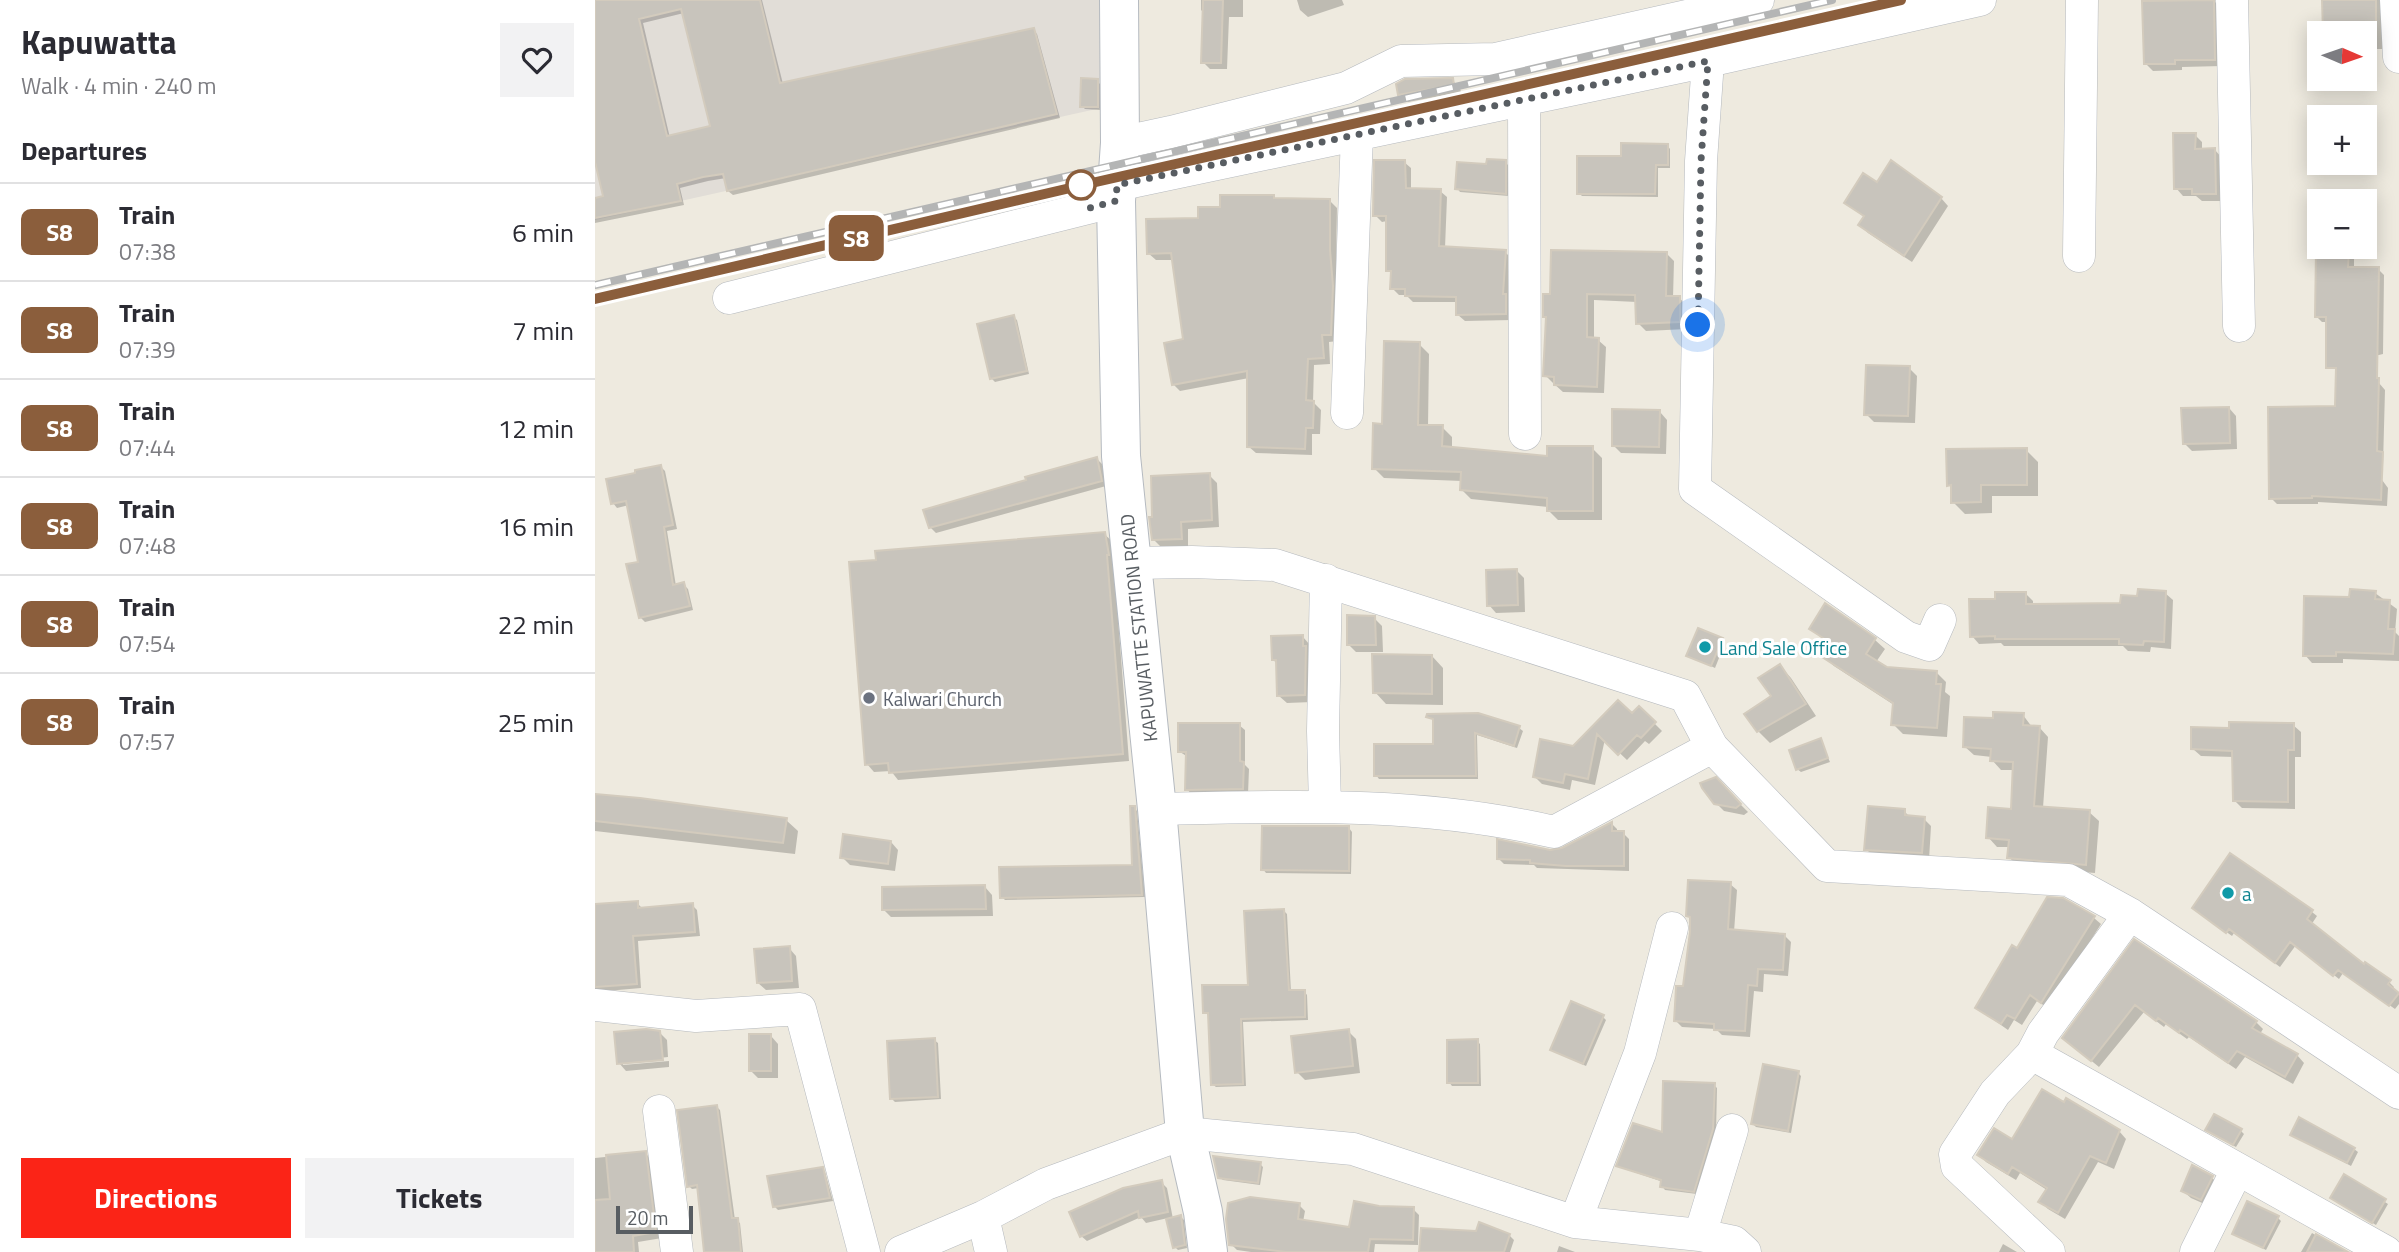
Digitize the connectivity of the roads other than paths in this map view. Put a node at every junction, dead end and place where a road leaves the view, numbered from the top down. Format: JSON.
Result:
{"nodes":[{"id":1,"x":1119,"y":0,"type":"edge"},
{"id":2,"x":1758,"y":0,"type":"edge"},
{"id":3,"x":1980,"y":0,"type":"edge"},
{"id":4,"x":2082,"y":0,"type":"edge"},
{"id":5,"x":2232,"y":0,"type":"edge"},
{"id":6,"x":2396,"y":0,"type":"edge"},
{"id":7,"x":2399,"y":57,"type":"edge"},
{"id":8,"x":1708,"y":61,"type":"junction"},
{"id":9,"x":1524,"y":99,"type":"junction"},
{"id":10,"x":1357,"y":134,"type":"junction"},
{"id":11,"x":1120,"y":143,"type":"junction"},
{"id":12,"x":1116,"y":193,"type":"junction"},
{"id":13,"x":2079,"y":256,"type":"dead end"},
{"id":14,"x":730,"y":298,"type":"dead end"},
{"id":15,"x":2239,"y":326,"type":"dead end"},
{"id":16,"x":1347,"y":412,"type":"dead end"},
{"id":17,"x":1525,"y":434,"type":"dead end"},
{"id":18,"x":1132,"y":563,"type":"junction"},
{"id":19,"x":1326,"y":580,"type":"junction"},
{"id":20,"x":1940,"y":620,"type":"dead end"},
{"id":21,"x":1712,"y":747,"type":"junction"},
{"id":22,"x":1325,"y":806,"type":"junction"},
{"id":23,"x":1157,"y":809,"type":"junction"},
{"id":24,"x":2130,"y":914,"type":"junction"},
{"id":25,"x":1672,"y":928,"type":"dead end"},
{"id":26,"x":595,"y":1005,"type":"edge"},
{"id":27,"x":2032,"y":1054,"type":"junction"},
{"id":28,"x":2399,"y":1093,"type":"edge"},
{"id":29,"x":659,"y":1111,"type":"dead end"},
{"id":30,"x":1732,"y":1129,"type":"dead end"},
{"id":31,"x":1185,"y":1133,"type":"junction"},
{"id":32,"x":2237,"y":1170,"type":"junction"},
{"id":33,"x":983,"y":1217,"type":"junction"},
{"id":34,"x":1574,"y":1222,"type":"junction"},
{"id":35,"x":1700,"y":1235,"type":"junction"},
{"id":36,"x":677,"y":1252,"type":"edge"},
{"id":37,"x":864,"y":1252,"type":"edge"},
{"id":38,"x":901,"y":1252,"type":"edge"},
{"id":39,"x":991,"y":1252,"type":"edge"},
{"id":40,"x":1208,"y":1252,"type":"edge"},
{"id":41,"x":1745,"y":1252,"type":"edge"},
{"id":42,"x":2049,"y":1252,"type":"edge"},
{"id":43,"x":2196,"y":1252,"type":"edge"},
{"id":44,"x":2386,"y":1252,"type":"edge"}],
"edges":[{"from":1,"to":11,"type":"street","name":"KAPUWATTE STATION ROAD"},
{"from":2,"to":11,"type":"street"},
{"from":3,"to":8,"type":"street"},
{"from":4,"to":13,"type":"street"},
{"from":5,"to":15,"type":"street"},
{"from":6,"to":7,"type":"street"},
{"from":8,"to":9,"type":"street"},
{"from":8,"to":20,"type":"street"},
{"from":9,"to":10,"type":"street"},
{"from":9,"to":17,"type":"street"},
{"from":10,"to":12,"type":"street"},
{"from":10,"to":16,"type":"street"},
{"from":11,"to":12,"type":"street","name":"KAPUWATTE STATION ROAD"},
{"from":12,"to":14,"type":"street"},
{"from":12,"to":18,"type":"street","name":"KAPUWATTE STATION ROAD"},
{"from":18,"to":19,"type":"street"},
{"from":18,"to":23,"type":"street","name":"KAPUWATTE STATION ROAD"},
{"from":19,"to":21,"type":"street"},
{"from":19,"to":22,"type":"street"},
{"from":21,"to":22,"type":"street"},
{"from":21,"to":24,"type":"street"},
{"from":22,"to":23,"type":"street"},
{"from":23,"to":31,"type":"street","name":"KAPUWATTE STATION ROAD"},
{"from":24,"to":27,"type":"street"},
{"from":24,"to":28,"type":"street"},
{"from":25,"to":34,"type":"street"},
{"from":26,"to":37,"type":"street"},
{"from":27,"to":32,"type":"street"},
{"from":27,"to":42,"type":"street"},
{"from":29,"to":36,"type":"street"},
{"from":30,"to":35,"type":"street"},
{"from":31,"to":33,"type":"street"},
{"from":31,"to":34,"type":"street"},
{"from":31,"to":40,"type":"street","name":"KAPUWATTE STATION ROAD"},
{"from":32,"to":43,"type":"street"},
{"from":32,"to":44,"type":"street"},
{"from":33,"to":38,"type":"street"},
{"from":33,"to":39,"type":"street"},
{"from":34,"to":35,"type":"street"},
{"from":35,"to":41,"type":"street"}]}
